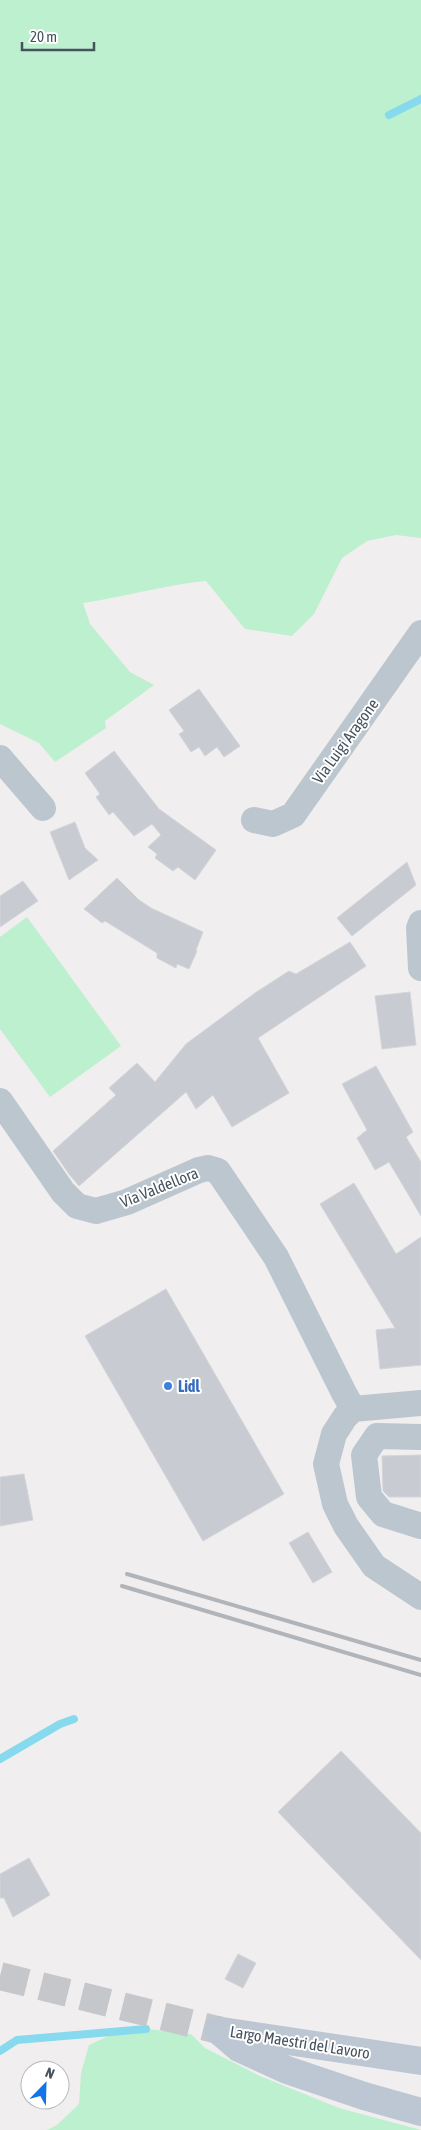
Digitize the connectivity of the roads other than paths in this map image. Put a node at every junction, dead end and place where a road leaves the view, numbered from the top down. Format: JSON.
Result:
{"nodes":[{"id":1,"x":421,"y":633,"type":"edge"},
{"id":2,"x":0,"y":758,"type":"edge"},
{"id":3,"x":43,"y":808,"type":"dead end"},
{"id":4,"x":254,"y":820,"type":"dead end"},
{"id":5,"x":421,"y":923,"type":"edge"},
{"id":6,"x":421,"y":968,"type":"edge"},
{"id":7,"x":0,"y":1101,"type":"edge"},
{"id":8,"x":421,"y":1403,"type":"edge"},
{"id":9,"x":353,"y":1409,"type":"junction"},
{"id":10,"x":421,"y":1437,"type":"edge"},
{"id":11,"x":421,"y":1526,"type":"edge"},
{"id":12,"x":421,"y":1597,"type":"edge"},
{"id":13,"x":421,"y":2061,"type":"edge"},
{"id":14,"x":421,"y":2112,"type":"edge"}],
"edges":[{"from":1,"to":4,"type":"street","name":"Via Luigi Aragone"},
{"from":2,"to":3,"type":"street"},
{"from":5,"to":6,"type":"street"},
{"from":7,"to":9,"type":"street","name":"Via Valdellora"},
{"from":8,"to":9,"type":"street"},
{"from":9,"to":12,"type":"street"},
{"from":10,"to":11,"type":"street"},
{"from":13,"to":14,"type":"street","name":"Largo Maestri del Lavoro"}]}
